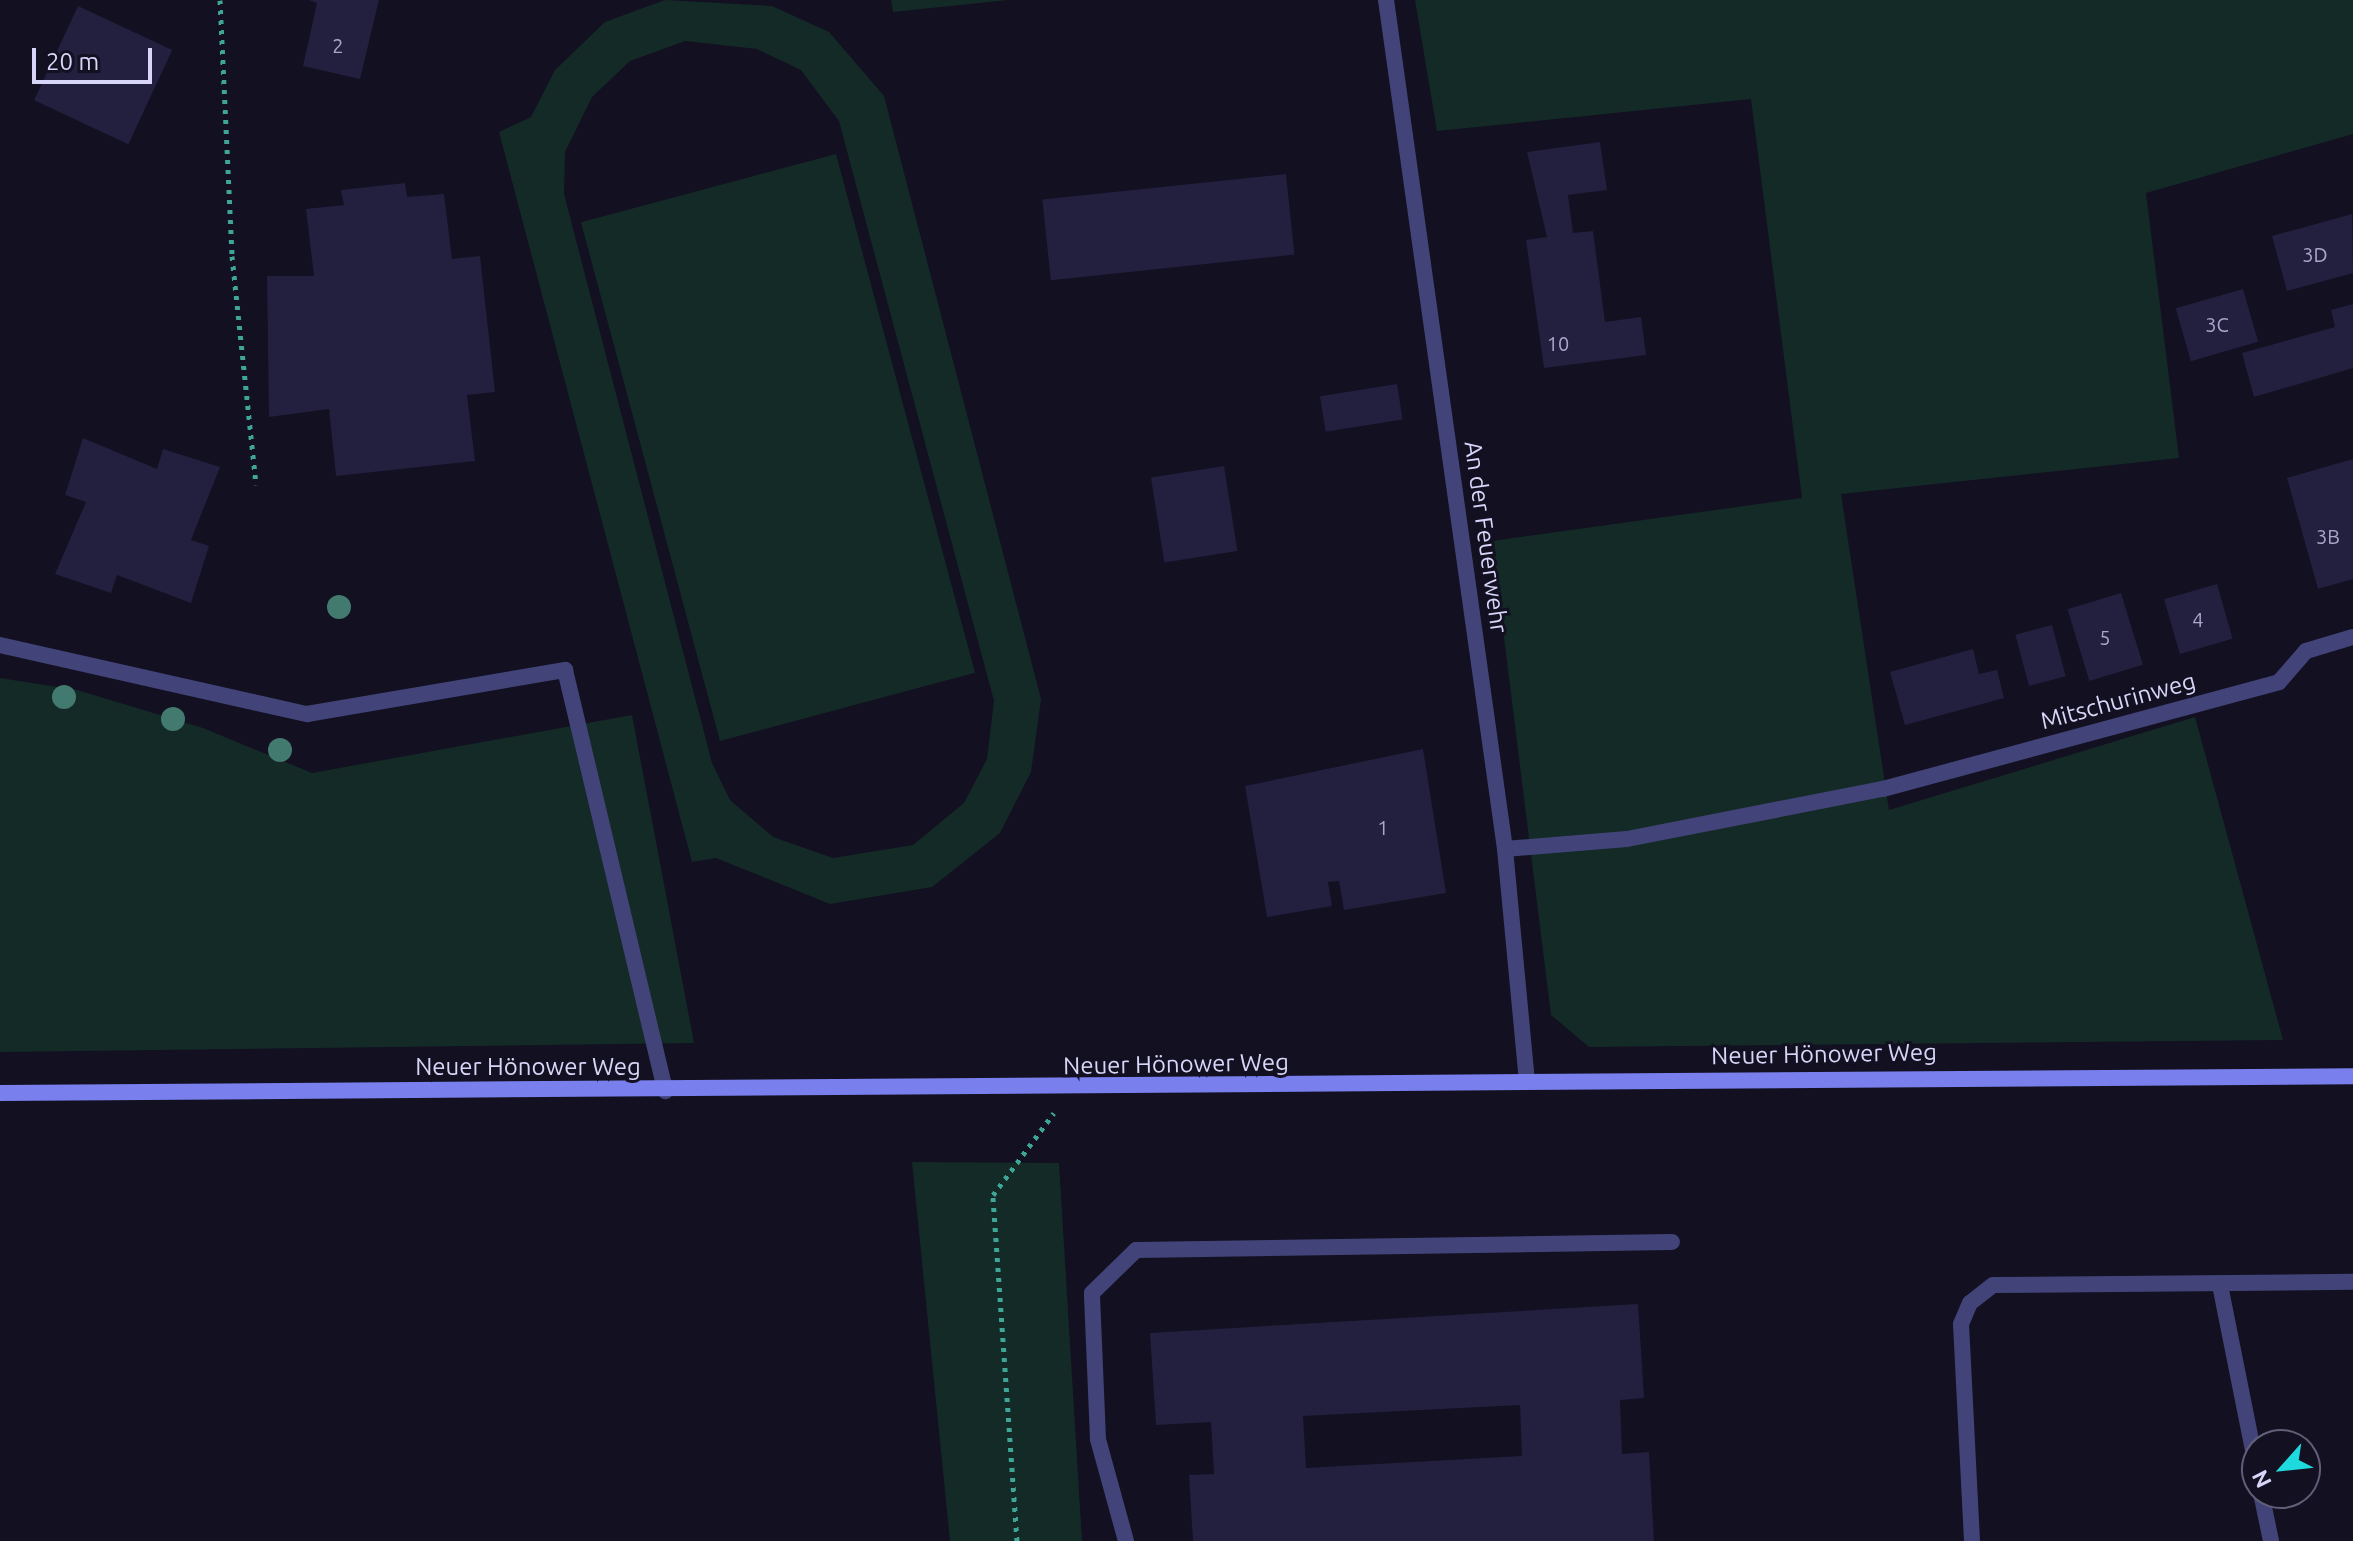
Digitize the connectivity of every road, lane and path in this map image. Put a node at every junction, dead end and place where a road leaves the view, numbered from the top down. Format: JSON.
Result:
{"nodes":[{"id":1,"x":220,"y":0,"type":"edge"},
{"id":2,"x":1386,"y":0,"type":"edge"},
{"id":3,"x":256,"y":485,"type":"dead end"},
{"id":4,"x":2353,"y":637,"type":"edge"},
{"id":5,"x":0,"y":645,"type":"edge"},
{"id":6,"x":1505,"y":849,"type":"junction"},
{"id":7,"x":2353,"y":1076,"type":"edge"},
{"id":8,"x":1527,"y":1082,"type":"junction"},
{"id":9,"x":1071,"y":1090,"type":"junction"},
{"id":10,"x":665,"y":1091,"type":"junction"},
{"id":11,"x":0,"y":1093,"type":"edge"},
{"id":12,"x":1672,"y":1242,"type":"dead end"},
{"id":13,"x":2353,"y":1282,"type":"edge"},
{"id":14,"x":2220,"y":1285,"type":"junction"},
{"id":15,"x":2249,"y":1429,"type":"edge"},
{"id":16,"x":2264,"y":1509,"type":"edge"},
{"id":17,"x":1017,"y":1541,"type":"edge"},
{"id":18,"x":1126,"y":1541,"type":"edge"},
{"id":19,"x":1972,"y":1541,"type":"edge"},
{"id":20,"x":2271,"y":1541,"type":"edge"}],
"edges":[{"from":1,"to":3,"type":"path"},
{"from":2,"to":6,"type":"street","name":"An der Feuerwehr"},
{"from":4,"to":6,"type":"street","name":"Mitschurinweg"},
{"from":5,"to":10,"type":"street"},
{"from":6,"to":8,"type":"street","name":"An der Feuerwehr"},
{"from":7,"to":8,"type":"main road","name":"Neuer Hönower Weg"},
{"from":8,"to":9,"type":"main road","name":"Neuer Hönower Weg"},
{"from":9,"to":10,"type":"main road","name":"Neuer Hönower Weg"},
{"from":9,"to":17,"type":"path"},
{"from":10,"to":11,"type":"main road","name":"Neuer Hönower Weg"},
{"from":12,"to":18,"type":"street"},
{"from":13,"to":14,"type":"street"},
{"from":14,"to":15,"type":"street"},
{"from":14,"to":19,"type":"street"},
{"from":16,"to":20,"type":"street"}]}
